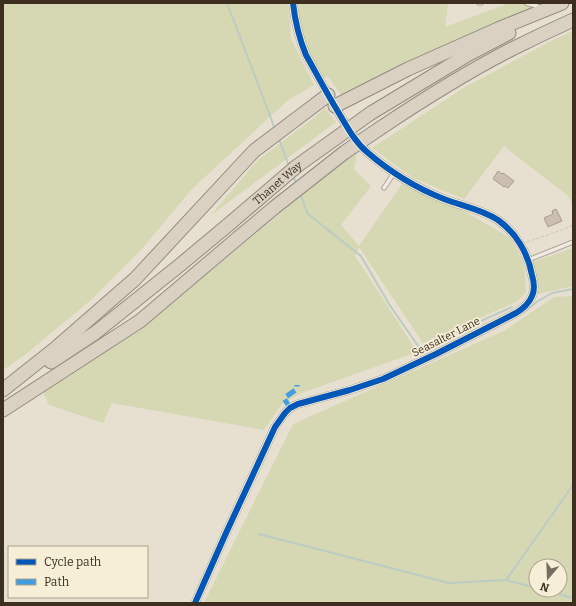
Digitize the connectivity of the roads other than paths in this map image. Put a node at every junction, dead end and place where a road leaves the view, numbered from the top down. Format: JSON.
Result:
{"nodes":[{"id":1,"x":293,"y":3,"type":"edge"},
{"id":2,"x":526,"y":3,"type":"edge"},
{"id":3,"x":562,"y":3,"type":"edge"},
{"id":4,"x":573,"y":4,"type":"edge"},
{"id":5,"x":546,"y":9,"type":"junction"},
{"id":6,"x":573,"y":20,"type":"edge"},
{"id":7,"x":331,"y":100,"type":"junction"},
{"id":8,"x":394,"y":172,"type":"junction"},
{"id":9,"x":384,"y":188,"type":"dead end"},
{"id":10,"x":573,"y":242,"type":"edge"},
{"id":11,"x":528,"y":260,"type":"junction"},
{"id":12,"x":3,"y":390,"type":"edge"},
{"id":13,"x":3,"y":394,"type":"edge"},
{"id":14,"x":3,"y":410,"type":"edge"},
{"id":15,"x":195,"y":603,"type":"edge"}],
"edges":[{"from":1,"to":7,"type":"street","name":"Seasalter Lane"},
{"from":2,"to":5,"type":"lane"},
{"from":3,"to":5,"type":"highway"},
{"from":4,"to":13,"type":"highway","name":"Thanet Way","bridge":true},
{"from":5,"to":7,"type":"highway"},
{"from":6,"to":14,"type":"highway","name":"Thanet Way","bridge":true},
{"from":7,"to":8,"type":"street","name":"Seasalter Lane"},
{"from":7,"to":12,"type":"highway"},
{"from":8,"to":9,"type":"lane"},
{"from":8,"to":11,"type":"street","name":"Seasalter Lane"},
{"from":10,"to":11,"type":"lane"},
{"from":11,"to":15,"type":"street","name":"Seasalter Lane"}]}
